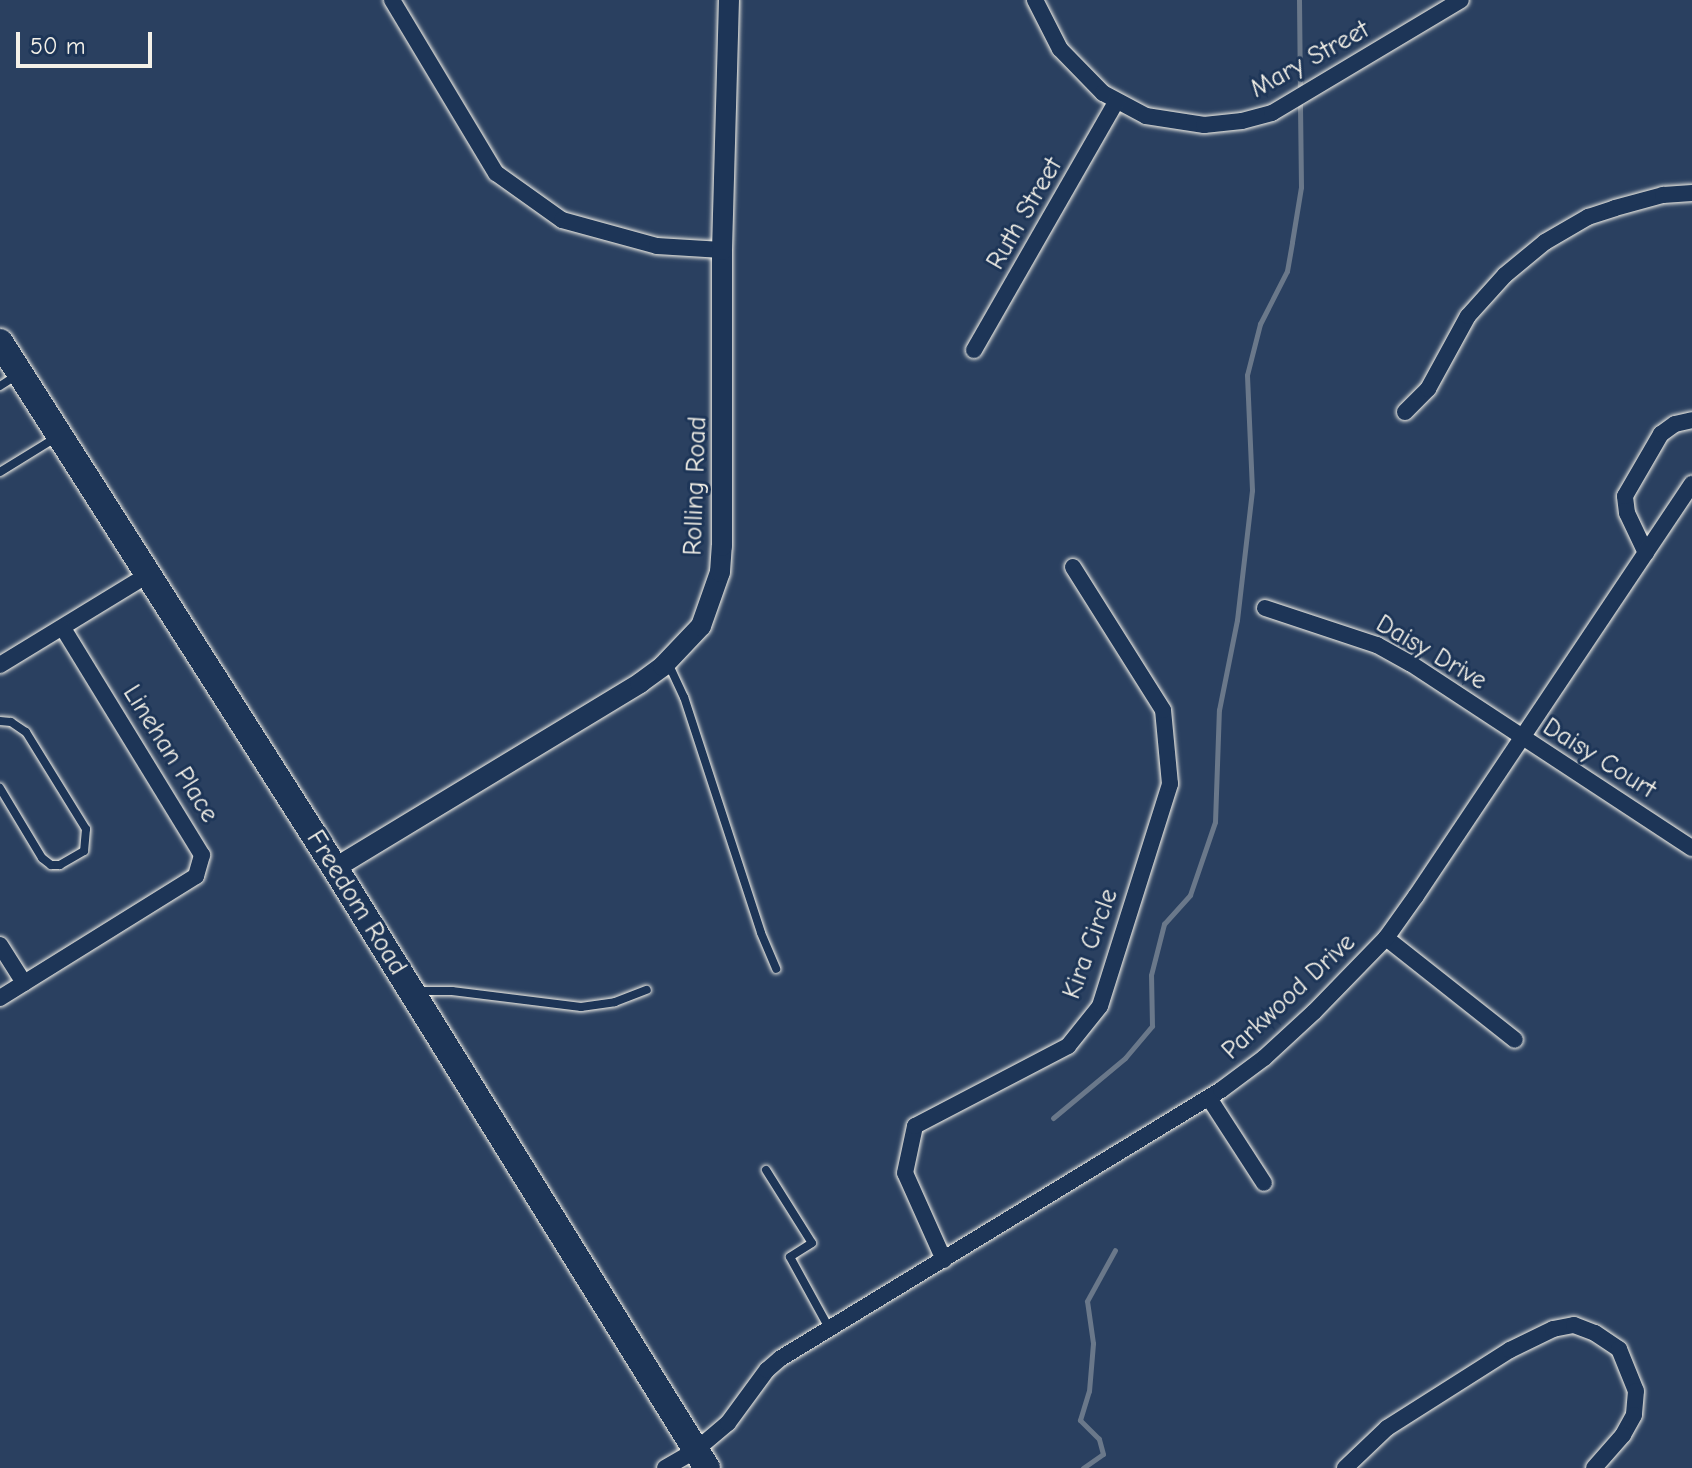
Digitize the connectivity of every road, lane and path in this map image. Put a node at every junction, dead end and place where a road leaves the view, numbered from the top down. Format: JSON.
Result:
{"nodes":[{"id":1,"x":392,"y":0,"type":"edge"},
{"id":2,"x":729,"y":0,"type":"edge"},
{"id":3,"x":1035,"y":0,"type":"edge"},
{"id":4,"x":1461,"y":0,"type":"edge"},
{"id":5,"x":1116,"y":102,"type":"junction"},
{"id":6,"x":1692,"y":193,"type":"edge"},
{"id":7,"x":722,"y":250,"type":"junction"},
{"id":8,"x":0,"y":342,"type":"edge"},
{"id":9,"x":974,"y":350,"type":"dead end"},
{"id":10,"x":10,"y":379,"type":"edge"},
{"id":11,"x":1405,"y":412,"type":"dead end"},
{"id":12,"x":1692,"y":420,"type":"edge"},
{"id":13,"x":61,"y":435,"type":"junction"},
{"id":14,"x":0,"y":472,"type":"edge"},
{"id":15,"x":1692,"y":484,"type":"edge"},
{"id":16,"x":1646,"y":553,"type":"junction"},
{"id":17,"x":1073,"y":567,"type":"dead end"},
{"id":18,"x":149,"y":574,"type":"junction"},
{"id":19,"x":1265,"y":608,"type":"dead end"},
{"id":20,"x":63,"y":628,"type":"junction"},
{"id":21,"x":667,"y":662,"type":"junction"},
{"id":22,"x":0,"y":665,"type":"edge"},
{"id":23,"x":0,"y":721,"type":"edge"},
{"id":24,"x":1521,"y":738,"type":"junction"},
{"id":25,"x":0,"y":788,"type":"edge"},
{"id":26,"x":1692,"y":848,"type":"edge"},
{"id":27,"x":335,"y":868,"type":"junction"},
{"id":28,"x":1386,"y":938,"type":"junction"},
{"id":29,"x":0,"y":945,"type":"edge"},
{"id":30,"x":776,"y":969,"type":"dead end"},
{"id":31,"x":24,"y":983,"type":"junction"},
{"id":32,"x":647,"y":990,"type":"dead end"},
{"id":33,"x":411,"y":991,"type":"junction"},
{"id":34,"x":0,"y":998,"type":"edge"},
{"id":35,"x":1515,"y":1040,"type":"dead end"},
{"id":36,"x":1209,"y":1098,"type":"junction"},
{"id":37,"x":766,"y":1170,"type":"dead end"},
{"id":38,"x":1264,"y":1183,"type":"dead end"},
{"id":39,"x":944,"y":1260,"type":"junction"},
{"id":40,"x":829,"y":1328,"type":"junction"},
{"id":41,"x":702,"y":1459,"type":"edge"},
{"id":42,"x":665,"y":1468,"type":"edge"},
{"id":43,"x":1345,"y":1468,"type":"edge"},
{"id":44,"x":1594,"y":1468,"type":"edge"}],
"edges":[{"from":1,"to":7,"type":"street"},
{"from":2,"to":7,"type":"street","name":"Rolling Road"},
{"from":3,"to":5,"type":"street","name":"Mary Street"},
{"from":4,"to":5,"type":"street","name":"Mary Street"},
{"from":5,"to":9,"type":"street","name":"Ruth Street"},
{"from":6,"to":11,"type":"street"},
{"from":7,"to":21,"type":"street","name":"Rolling Road"},
{"from":8,"to":10,"type":"main road","name":"Freedom Road"},
{"from":10,"to":13,"type":"main road","name":"Freedom Road"},
{"from":12,"to":16,"type":"street"},
{"from":13,"to":14,"type":"lane"},
{"from":13,"to":18,"type":"main road","name":"Freedom Road"},
{"from":15,"to":16,"type":"street","name":"Parkwood Drive"},
{"from":16,"to":24,"type":"street","name":"Parkwood Drive"},
{"from":17,"to":39,"type":"street","name":"Kira Circle"},
{"from":18,"to":20,"type":"street"},
{"from":18,"to":27,"type":"main road","name":"Freedom Road"},
{"from":19,"to":24,"type":"street","name":"Daisy Drive"},
{"from":20,"to":22,"type":"street"},
{"from":20,"to":31,"type":"street","name":"Linehan Place"},
{"from":21,"to":27,"type":"street","name":"Rolling Road"},
{"from":21,"to":30,"type":"lane"},
{"from":23,"to":25,"type":"lane"},
{"from":24,"to":26,"type":"street","name":"Daisy Court"},
{"from":24,"to":28,"type":"street","name":"Parkwood Drive"},
{"from":27,"to":33,"type":"main road","name":"Freedom Road"},
{"from":28,"to":35,"type":"street"},
{"from":28,"to":36,"type":"street","name":"Parkwood Drive"},
{"from":29,"to":31,"type":"street"},
{"from":31,"to":34,"type":"street","name":"Linehan Place"},
{"from":32,"to":33,"type":"lane"},
{"from":33,"to":41,"type":"main road","name":"Freedom Road"},
{"from":36,"to":38,"type":"street"},
{"from":36,"to":39,"type":"street","name":"Parkwood Drive"},
{"from":37,"to":40,"type":"lane"},
{"from":39,"to":40,"type":"street","name":"Parkwood Drive"},
{"from":40,"to":41,"type":"street","name":"Parkwood Drive"},
{"from":41,"to":42,"type":"street","name":"Parkwood Drive"},
{"from":43,"to":44,"type":"street"}]}
